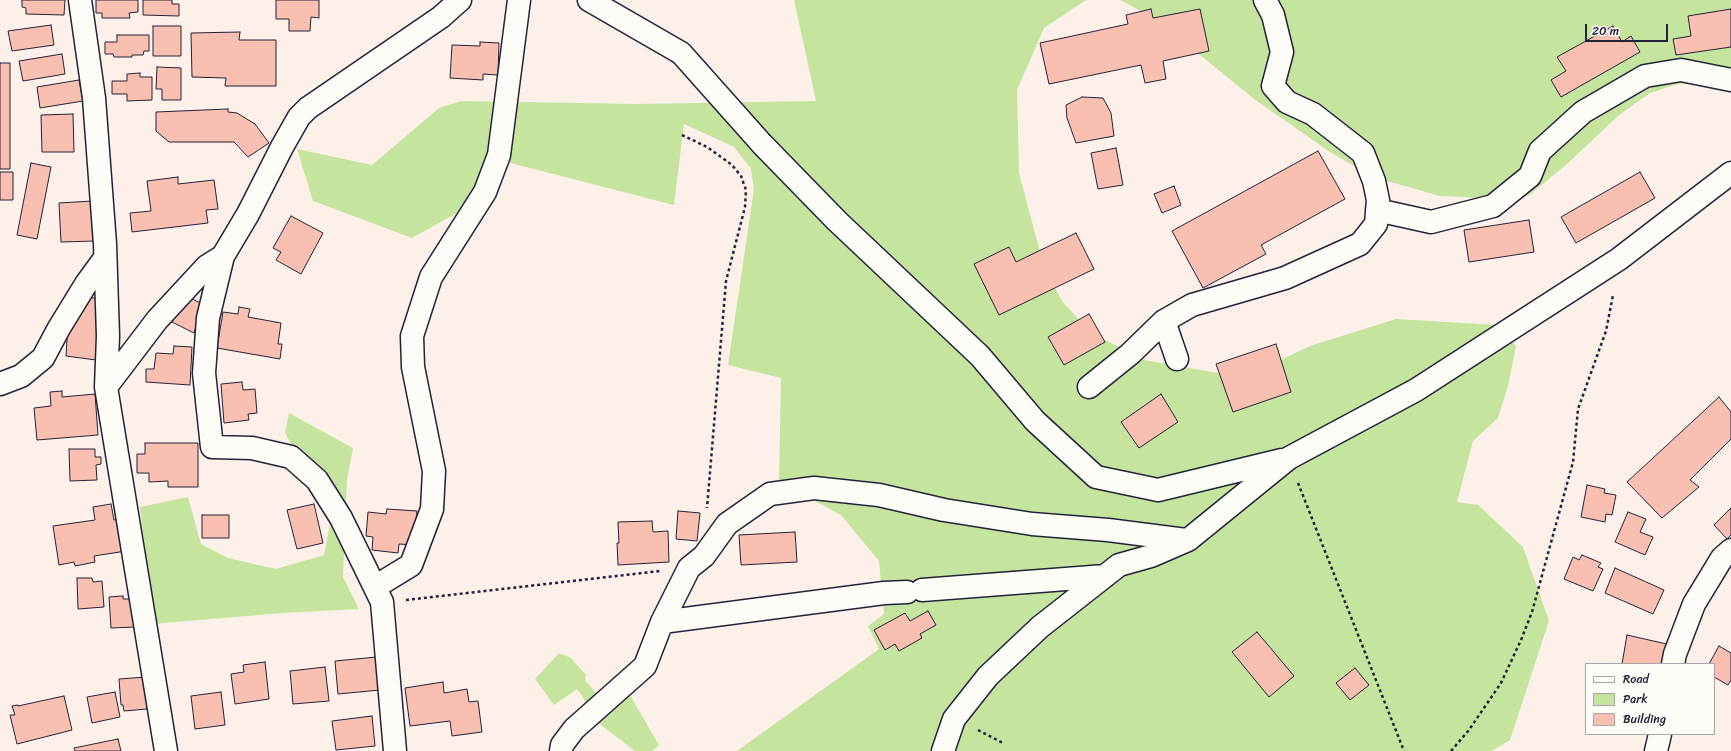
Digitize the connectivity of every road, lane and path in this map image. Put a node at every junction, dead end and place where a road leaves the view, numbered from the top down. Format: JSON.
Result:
{"nodes":[{"id":1,"x":80,"y":0,"type":"edge"},
{"id":2,"x":460,"y":0,"type":"edge"},
{"id":3,"x":519,"y":0,"type":"edge"},
{"id":4,"x":589,"y":0,"type":"edge"},
{"id":5,"x":1265,"y":0,"type":"edge"},
{"id":6,"x":1731,"y":80,"type":"edge"},
{"id":7,"x":682,"y":135,"type":"dead end"},
{"id":8,"x":1731,"y":173,"type":"edge"},
{"id":9,"x":1377,"y":210,"type":"junction"},
{"id":10,"x":223,"y":256,"type":"junction"},
{"id":11,"x":105,"y":258,"type":"junction"},
{"id":12,"x":1619,"y":259,"type":"junction"},
{"id":13,"x":1164,"y":321,"type":"junction"},
{"id":14,"x":1177,"y":360,"type":"dead end"},
{"id":15,"x":0,"y":384,"type":"edge"},
{"id":16,"x":106,"y":387,"type":"junction"},
{"id":17,"x":1089,"y":387,"type":"dead end"},
{"id":18,"x":1288,"y":458,"type":"junction"},
{"id":19,"x":707,"y":510,"type":"dead end"},
{"id":20,"x":1188,"y":540,"type":"junction"},
{"id":21,"x":1731,"y":550,"type":"edge"},
{"id":22,"x":689,"y":568,"type":"junction"},
{"id":23,"x":1105,"y":576,"type":"junction"},
{"id":24,"x":375,"y":587,"type":"junction"},
{"id":25,"x":403,"y":600,"type":"dead end"},
{"id":26,"x":662,"y":622,"type":"junction"},
{"id":27,"x":1673,"y":663,"type":"edge"},
{"id":28,"x":1660,"y":735,"type":"edge"},
{"id":29,"x":166,"y":751,"type":"edge"},
{"id":30,"x":395,"y":751,"type":"edge"},
{"id":31,"x":561,"y":751,"type":"edge"},
{"id":32,"x":944,"y":751,"type":"edge"},
{"id":33,"x":1404,"y":751,"type":"edge"},
{"id":34,"x":1451,"y":751,"type":"edge"},
{"id":35,"x":1656,"y":751,"type":"edge"}],
"edges":[{"from":1,"to":11,"type":"street"},
{"from":2,"to":10,"type":"street"},
{"from":3,"to":24,"type":"street"},
{"from":4,"to":18,"type":"street"},
{"from":5,"to":9,"type":"street"},
{"from":6,"to":9,"type":"street"},
{"from":7,"to":19,"type":"path"},
{"from":8,"to":12,"type":"street"},
{"from":9,"to":13,"type":"street"},
{"from":10,"to":16,"type":"street"},
{"from":10,"to":24,"type":"street"},
{"from":11,"to":15,"type":"street"},
{"from":11,"to":16,"type":"street"},
{"from":12,"to":18,"type":"street"},
{"from":12,"to":34,"type":"path"},
{"from":13,"to":14,"type":"street"},
{"from":13,"to":17,"type":"street"},
{"from":16,"to":29,"type":"street"},
{"from":18,"to":20,"type":"street"},
{"from":18,"to":33,"type":"path"},
{"from":20,"to":22,"type":"street"},
{"from":20,"to":23,"type":"street"},
{"from":21,"to":27,"type":"street"},
{"from":22,"to":25,"type":"path"},
{"from":22,"to":26,"type":"street"},
{"from":23,"to":26,"type":"street"},
{"from":23,"to":32,"type":"street"},
{"from":24,"to":30,"type":"street"},
{"from":26,"to":31,"type":"street"},
{"from":28,"to":35,"type":"street"}]}
